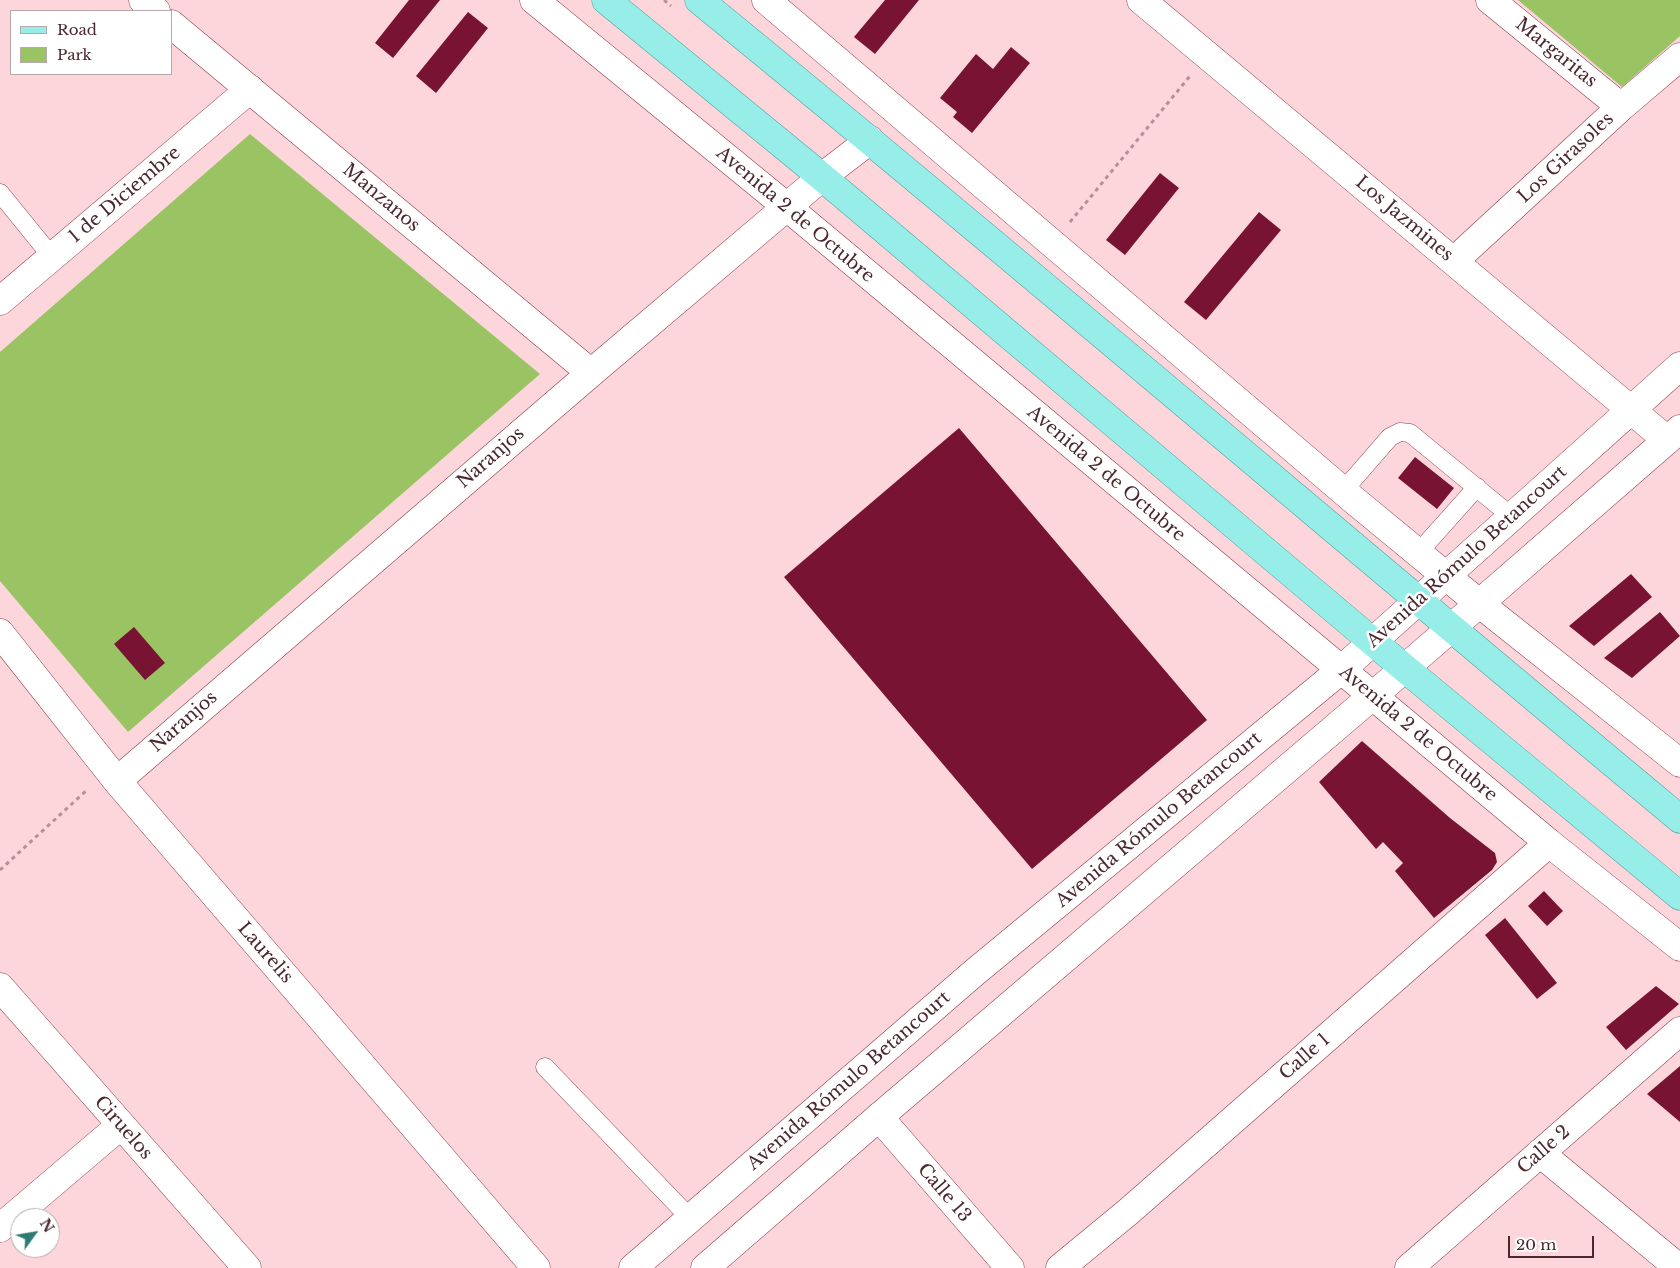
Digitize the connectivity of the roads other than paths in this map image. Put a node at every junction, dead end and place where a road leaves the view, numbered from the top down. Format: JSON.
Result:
{"nodes":[{"id":1,"x":143,"y":0,"type":"edge"},
{"id":2,"x":534,"y":0,"type":"edge"},
{"id":3,"x":606,"y":0,"type":"edge"},
{"id":4,"x":698,"y":0,"type":"edge"},
{"id":5,"x":766,"y":0,"type":"edge"},
{"id":6,"x":1141,"y":0,"type":"edge"},
{"id":7,"x":1490,"y":0,"type":"edge"},
{"id":8,"x":155,"y":10,"type":"edge"},
{"id":9,"x":172,"y":25,"type":"edge"},
{"id":10,"x":1680,"y":57,"type":"edge"},
{"id":11,"x":250,"y":89,"type":"junction"},
{"id":12,"x":1621,"y":107,"type":"junction"},
{"id":13,"x":870,"y":140,"type":"junction"},
{"id":14,"x":822,"y":178,"type":"junction"},
{"id":15,"x":0,"y":193,"type":"edge"},
{"id":16,"x":787,"y":208,"type":"junction"},
{"id":17,"x":52,"y":257,"type":"junction"},
{"id":18,"x":1454,"y":261,"type":"junction"},
{"id":19,"x":0,"y":301,"type":"edge"},
{"id":20,"x":1680,"y":366,"type":"edge"},
{"id":21,"x":591,"y":373,"type":"junction"},
{"id":22,"x":1630,"y":409,"type":"junction"},
{"id":23,"x":1673,"y":434,"type":"edge"},
{"id":24,"x":1476,"y":488,"type":"junction"},
{"id":25,"x":1343,"y":491,"type":"junction"},
{"id":26,"x":1511,"y":516,"type":"junction"},
{"id":27,"x":1418,"y":553,"type":"junction"},
{"id":28,"x":1445,"y":575,"type":"junction"},
{"id":29,"x":1418,"y":601,"type":"junction"},
{"id":30,"x":1480,"y":604,"type":"junction"},
{"id":31,"x":1451,"y":629,"type":"junction"},
{"id":32,"x":0,"y":633,"type":"edge"},
{"id":33,"x":1373,"y":642,"type":"junction"},
{"id":34,"x":1404,"y":669,"type":"junction"},
{"id":35,"x":1341,"y":670,"type":"junction"},
{"id":36,"x":1373,"y":695,"type":"junction"},
{"id":37,"x":1676,"y":753,"type":"edge"},
{"id":38,"x":113,"y":776,"type":"junction"},
{"id":39,"x":1680,"y":819,"type":"edge"},
{"id":40,"x":1548,"y":843,"type":"junction"},
{"id":41,"x":1680,"y":896,"type":"edge"},
{"id":42,"x":1680,"y":947,"type":"edge"},
{"id":43,"x":0,"y":987,"type":"edge"},
{"id":44,"x":1680,"y":1031,"type":"edge"},
{"id":45,"x":545,"y":1067,"type":"dead end"},
{"id":46,"x":879,"y":1117,"type":"junction"},
{"id":47,"x":121,"y":1125,"type":"junction"},
{"id":48,"x":1540,"y":1153,"type":"junction"},
{"id":49,"x":690,"y":1218,"type":"junction"},
{"id":50,"x":0,"y":1228,"type":"edge"},
{"id":51,"x":247,"y":1268,"type":"edge"},
{"id":52,"x":536,"y":1268,"type":"edge"},
{"id":53,"x":633,"y":1268,"type":"edge"},
{"id":54,"x":705,"y":1268,"type":"edge"},
{"id":55,"x":1010,"y":1268,"type":"edge"},
{"id":56,"x":1060,"y":1268,"type":"edge"},
{"id":57,"x":1409,"y":1268,"type":"edge"},
{"id":58,"x":1679,"y":1268,"type":"edge"}],
"edges":[{"from":1,"to":8,"type":"street"},
{"from":2,"to":16,"type":"street","name":"Avenida 2 de Octubre"},
{"from":3,"to":14,"type":"main road"},
{"from":4,"to":13,"type":"main road"},
{"from":5,"to":25,"type":"street"},
{"from":6,"to":18,"type":"street","name":"Los Jazmines"},
{"from":7,"to":12,"type":"street","name":"Margaritas"},
{"from":9,"to":11,"type":"street","name":"Manzanos"},
{"from":10,"to":12,"type":"street","name":"Los Girasoles"},
{"from":11,"to":17,"type":"street","name":"1 de Diciembre"},
{"from":11,"to":21,"type":"street","name":"Manzanos"},
{"from":12,"to":18,"type":"street","name":"Los Girasoles"},
{"from":13,"to":14,"type":"street","name":"Naranjos"},
{"from":13,"to":29,"type":"main road"},
{"from":14,"to":16,"type":"street","name":"Naranjos"},
{"from":14,"to":33,"type":"main road"},
{"from":15,"to":17,"type":"lane"},
{"from":16,"to":21,"type":"street","name":"Naranjos"},
{"from":16,"to":35,"type":"street","name":"Avenida 2 de Octubre"},
{"from":17,"to":19,"type":"street","name":"1 de Diciembre"},
{"from":18,"to":22,"type":"street","name":"Los Jazmines"},
{"from":20,"to":22,"type":"street","name":"Avenida Rómulo Betancourt"},
{"from":21,"to":38,"type":"street","name":"Naranjos"},
{"from":22,"to":23,"type":"street","name":"Los Jazmines"},
{"from":22,"to":26,"type":"street","name":"Avenida Rómulo Betancourt"},
{"from":23,"to":30,"type":"street"},
{"from":24,"to":25,"type":"lane"},
{"from":24,"to":26,"type":"lane"},
{"from":24,"to":27,"type":"lane"},
{"from":25,"to":27,"type":"street"},
{"from":26,"to":28,"type":"street","name":"Avenida Rómulo Betancourt"},
{"from":27,"to":28,"type":"street"},
{"from":28,"to":29,"type":"street","name":"Avenida Rómulo Betancourt"},
{"from":28,"to":30,"type":"street"},
{"from":29,"to":31,"type":"main road"},
{"from":29,"to":33,"type":"street","name":"Avenida Rómulo Betancourt"},
{"from":30,"to":31,"type":"street"},
{"from":30,"to":37,"type":"street"},
{"from":31,"to":34,"type":"street"},
{"from":31,"to":39,"type":"main road"},
{"from":32,"to":38,"type":"street","name":"Laurelis"},
{"from":33,"to":34,"type":"main road"},
{"from":33,"to":35,"type":"street","name":"Avenida Rómulo Betancourt"},
{"from":34,"to":36,"type":"street"},
{"from":34,"to":41,"type":"main road"},
{"from":35,"to":36,"type":"street","name":"Avenida 2 de Octubre"},
{"from":35,"to":49,"type":"street","name":"Avenida Rómulo Betancourt"},
{"from":36,"to":40,"type":"street","name":"Avenida 2 de Octubre"},
{"from":36,"to":46,"type":"street"},
{"from":38,"to":52,"type":"street","name":"Laurelis"},
{"from":40,"to":42,"type":"street","name":"Avenida 2 de Octubre"},
{"from":40,"to":56,"type":"street","name":"Calle 1"},
{"from":43,"to":47,"type":"street","name":"Ciruelos"},
{"from":44,"to":48,"type":"street","name":"Calle 2"},
{"from":45,"to":49,"type":"lane"},
{"from":46,"to":54,"type":"street"},
{"from":46,"to":55,"type":"street","name":"Calle 13"},
{"from":47,"to":50,"type":"street"},
{"from":47,"to":51,"type":"street","name":"Ciruelos"},
{"from":48,"to":57,"type":"street","name":"Calle 2"},
{"from":48,"to":58,"type":"street"},
{"from":49,"to":53,"type":"street","name":"Avenida Rómulo Betancourt"}]}
